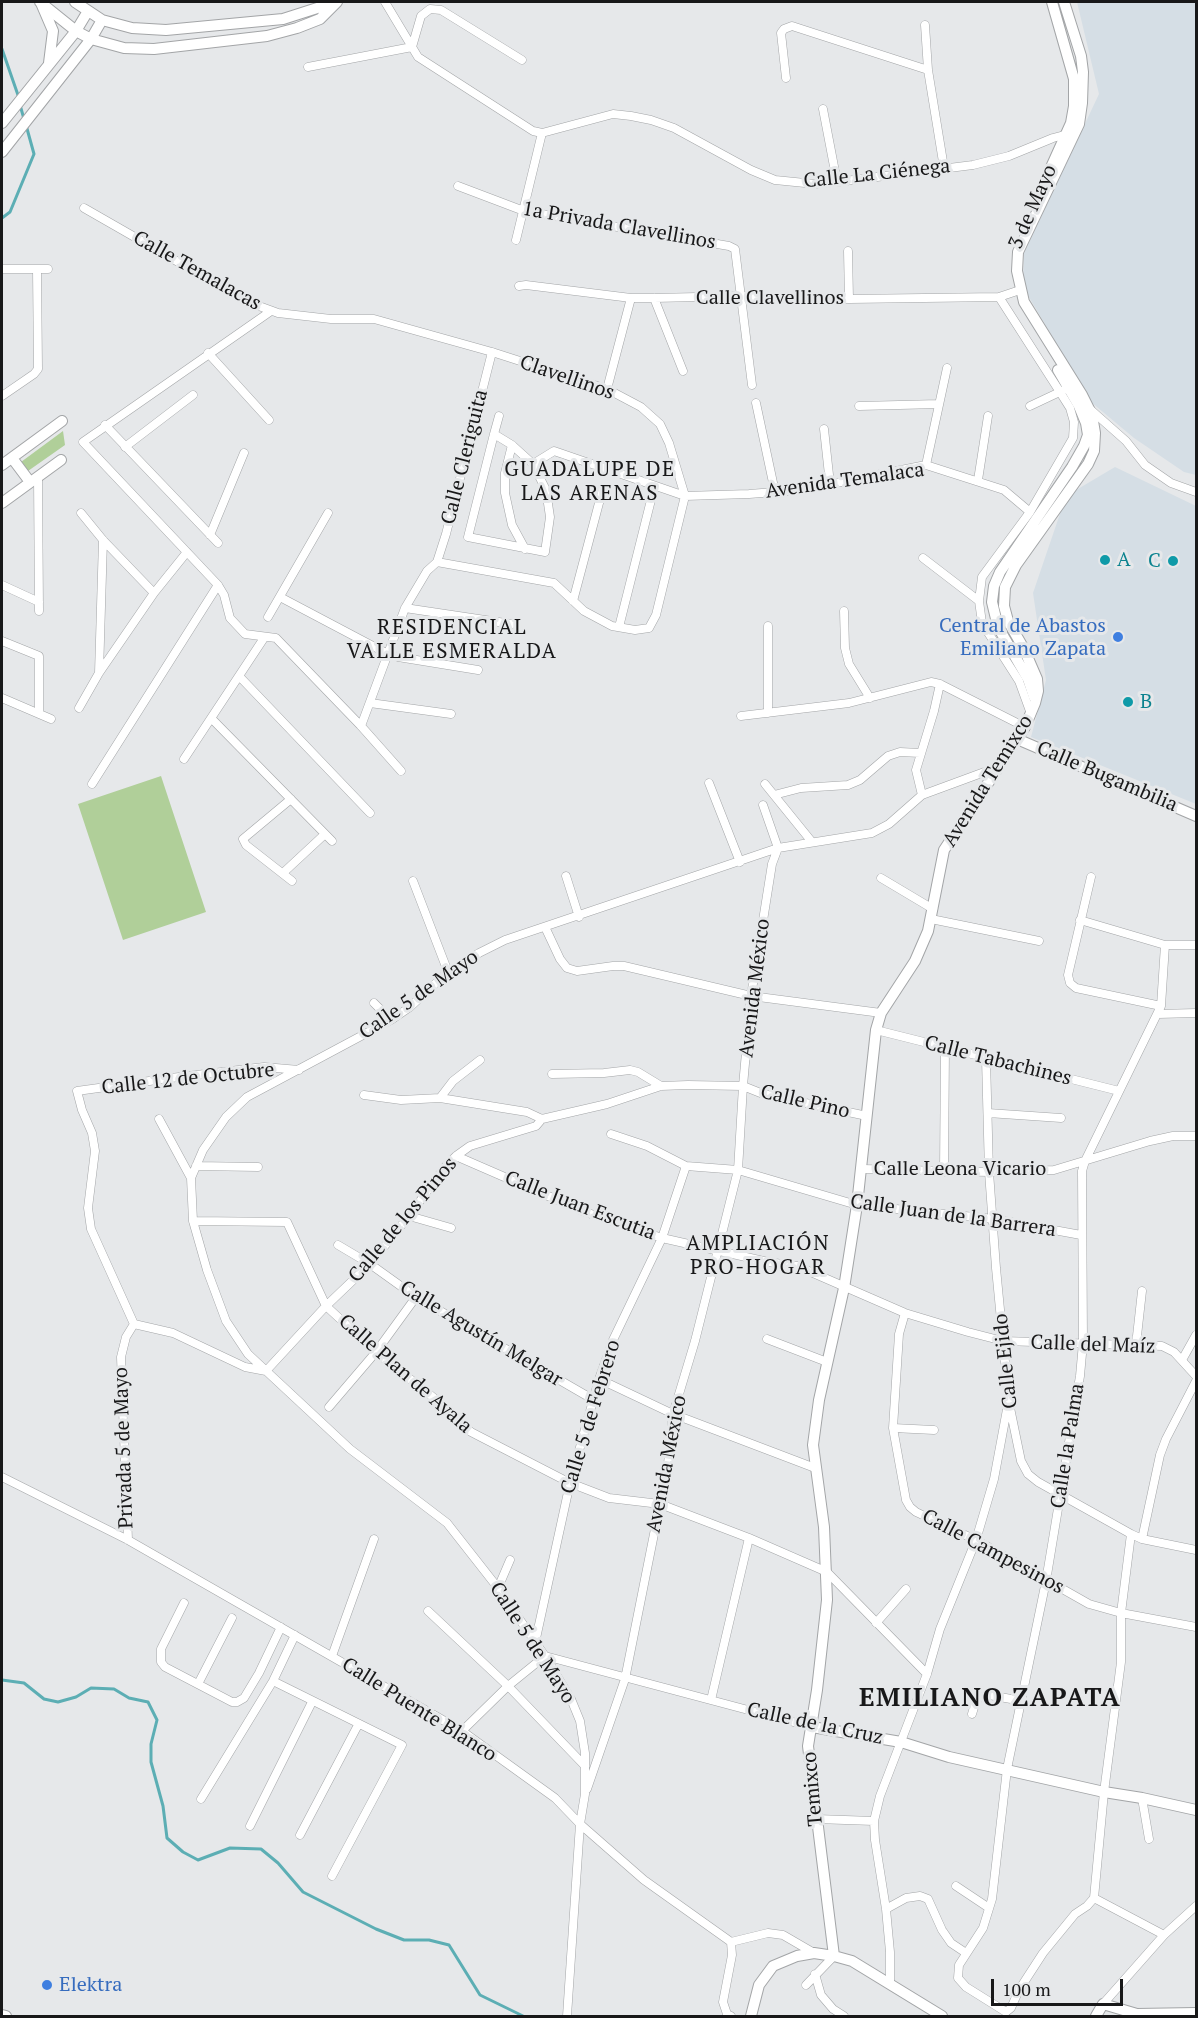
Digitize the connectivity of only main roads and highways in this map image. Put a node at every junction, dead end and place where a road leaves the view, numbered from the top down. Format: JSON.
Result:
{"nodes":[{"id":1,"x":41,"y":2,"type":"edge"},
{"id":2,"x":75,"y":2,"type":"edge"},
{"id":3,"x":337,"y":2,"type":"edge"},
{"id":4,"x":1052,"y":2,"type":"edge"},
{"id":5,"x":1064,"y":2,"type":"edge"},
{"id":6,"x":88,"y":11,"type":"junction"},
{"id":7,"x":102,"y":20,"type":"junction"},
{"id":8,"x":76,"y":31,"type":"junction"},
{"id":9,"x":91,"y":39,"type":"junction"},
{"id":10,"x":49,"y":65,"type":"junction"},
{"id":11,"x":2,"y":123,"type":"edge"},
{"id":12,"x":1071,"y":134,"type":"junction"},
{"id":13,"x":2,"y":152,"type":"edge"},
{"id":14,"x":2,"y":164,"type":"edge"},
{"id":15,"x":1016,"y":291,"type":"junction"},
{"id":16,"x":1079,"y":407,"type":"junction"},
{"id":17,"x":62,"y":421,"type":"dead end"},
{"id":18,"x":1088,"y":435,"type":"joint"},
{"id":19,"x":12,"y":458,"type":"junction"},
{"id":20,"x":61,"y":460,"type":"dead end"},
{"id":21,"x":2,"y":465,"type":"edge"},
{"id":22,"x":34,"y":479,"type":"junction"},
{"id":23,"x":2,"y":503,"type":"edge"},
{"id":24,"x":1035,"y":703,"type":"junction"},
{"id":25,"x":1017,"y":739,"type":"junction"},
{"id":26,"x":1197,"y":816,"type":"edge"},
{"id":27,"x":815,"y":1468,"type":"joint"},
{"id":28,"x":812,"y":1726,"type":"junction"},
{"id":29,"x":1197,"y":1810,"type":"edge"},
{"id":30,"x":834,"y":1956,"type":"junction"},
{"id":31,"x":1197,"y":2013,"type":"edge"},
{"id":32,"x":2,"y":2015,"type":"edge"},
{"id":33,"x":6,"y":2016,"type":"edge"},
{"id":34,"x":751,"y":2016,"type":"edge"},
{"id":35,"x":942,"y":2016,"type":"edge"},
{"id":36,"x":1096,"y":2016,"type":"edge"}],
"edges":[{"from":1,"to":8,"type":"main road"},
{"from":1,"to":10,"type":"main road"},
{"from":2,"to":6,"type":"main road"},
{"from":3,"to":7,"type":"main road"},
{"from":3,"to":9,"type":"main road"},
{"from":4,"to":12,"type":"main road","name":"3 de Mayo"},
{"from":5,"to":12,"type":"main road"},
{"from":6,"to":7,"type":"main road"},
{"from":6,"to":8,"type":"main road"},
{"from":7,"to":9,"type":"main road"},
{"from":8,"to":9,"type":"main road"},
{"from":8,"to":10,"type":"main road"},
{"from":9,"to":13,"type":"main road"},
{"from":10,"to":11,"type":"main road"},
{"from":12,"to":15,"type":"main road","name":"3 de Mayo"},
{"from":13,"to":14,"type":"main road"},
{"from":15,"to":16,"type":"main road"},
{"from":15,"to":16,"type":"main road","name":"3 de Mayo"},
{"from":16,"to":18,"type":"main road","name":"3 de Mayo"},
{"from":16,"to":24,"type":"main road"},
{"from":17,"to":19,"type":"main road"},
{"from":18,"to":24,"type":"main road","name":"Avenida Temixco"},
{"from":19,"to":21,"type":"main road"},
{"from":19,"to":22,"type":"main road"},
{"from":20,"to":22,"type":"main road"},
{"from":22,"to":23,"type":"main road"},
{"from":24,"to":25,"type":"main road","name":"Avenida Temixco"},
{"from":25,"to":26,"type":"main road","name":"Calle Bugambilia"},
{"from":25,"to":27,"type":"main road","name":"Avenida Temixco"},
{"from":27,"to":28,"type":"main road","name":"Temixco"},
{"from":28,"to":29,"type":"main road","name":"Calle de la Cruz"},
{"from":28,"to":30,"type":"main road","name":"Temixco"},
{"from":30,"to":34,"type":"main road"},
{"from":30,"to":35,"type":"main road"},
{"from":31,"to":36,"type":"main road"},
{"from":32,"to":33,"type":"main road"}]}
